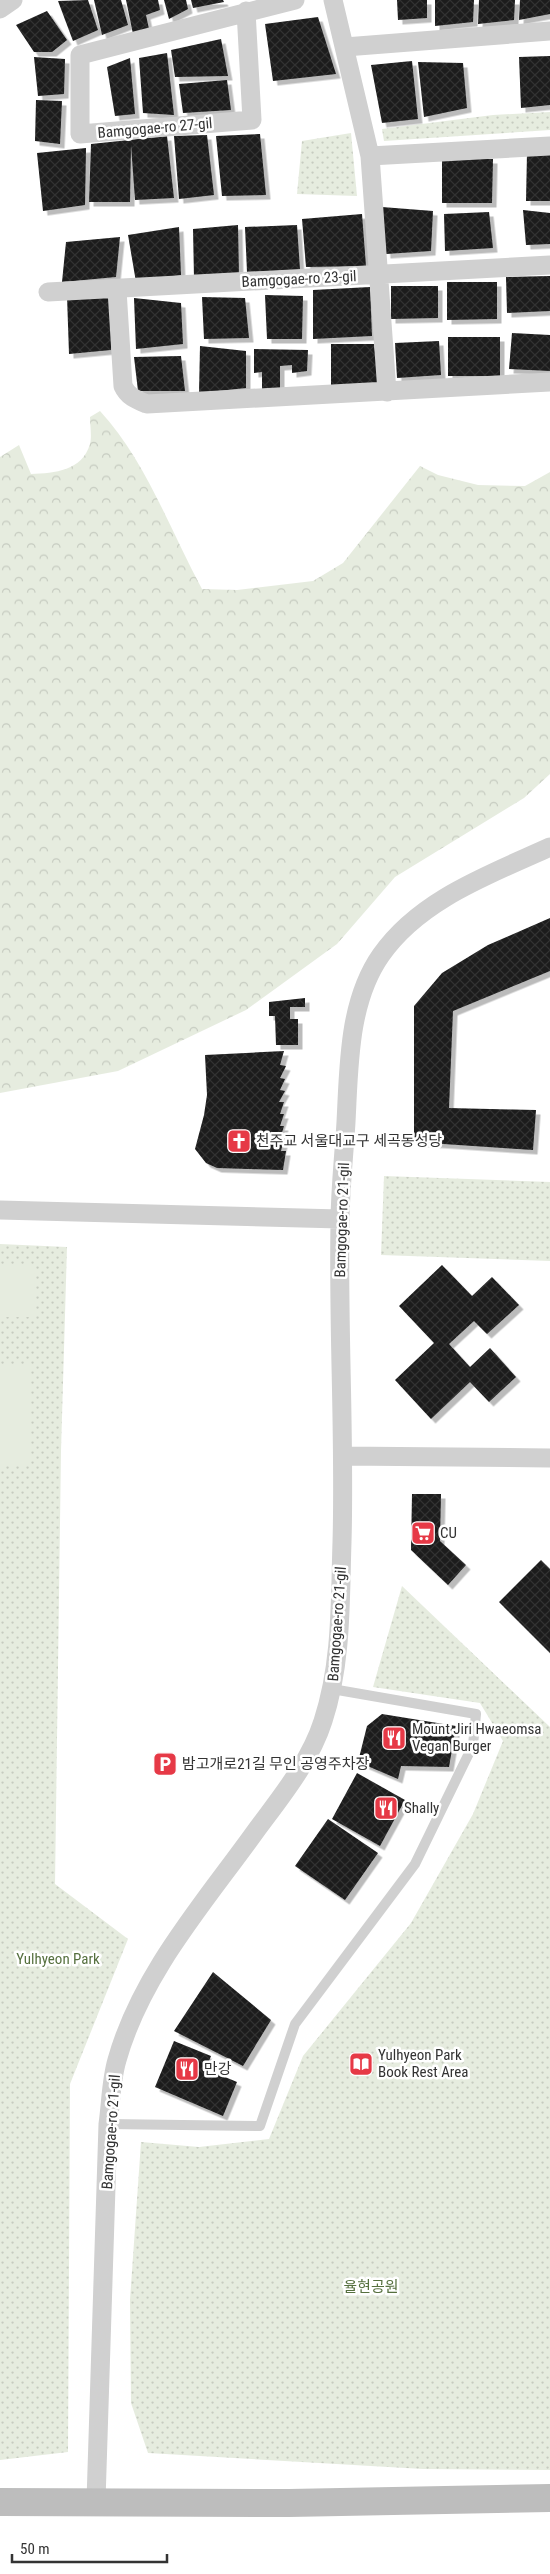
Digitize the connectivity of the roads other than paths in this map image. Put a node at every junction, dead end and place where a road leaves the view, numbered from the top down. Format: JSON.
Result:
{"nodes":[{"id":1,"x":13,"y":0,"type":"edge"},
{"id":2,"x":295,"y":0,"type":"edge"},
{"id":3,"x":333,"y":0,"type":"edge"},
{"id":4,"x":0,"y":8,"type":"edge"},
{"id":5,"x":246,"y":11,"type":"junction"},
{"id":6,"x":550,"y":31,"type":"edge"},
{"id":7,"x":346,"y":47,"type":"junction"},
{"id":8,"x":550,"y":146,"type":"edge"},
{"id":9,"x":370,"y":156,"type":"junction"},
{"id":10,"x":550,"y":265,"type":"edge"},
{"id":11,"x":377,"y":275,"type":"junction"},
{"id":12,"x":117,"y":290,"type":"junction"},
{"id":13,"x":48,"y":292,"type":"dead end"},
{"id":14,"x":550,"y":382,"type":"edge"},
{"id":15,"x":386,"y":392,"type":"junction"},
{"id":16,"x":550,"y":847,"type":"edge"},
{"id":17,"x":0,"y":1210,"type":"edge"},
{"id":18,"x":340,"y":1219,"type":"junction"},
{"id":19,"x":344,"y":1456,"type":"junction"},
{"id":20,"x":550,"y":1458,"type":"edge"},
{"id":21,"x":332,"y":1689,"type":"junction"},
{"id":22,"x":108,"y":2124,"type":"junction"},
{"id":23,"x":550,"y":2498,"type":"edge"},
{"id":24,"x":96,"y":2501,"type":"junction"},
{"id":25,"x":0,"y":2502,"type":"edge"}],
"edges":[{"from":1,"to":4,"type":"street"},
{"from":2,"to":5,"type":"street","name":"Bamgogae-ro 27-gil"},
{"from":3,"to":7,"type":"street"},
{"from":5,"to":5,"type":"street","name":"Bamgogae-ro 27-gil"},
{"from":6,"to":7,"type":"street"},
{"from":7,"to":9,"type":"street"},
{"from":8,"to":9,"type":"street"},
{"from":9,"to":11,"type":"street"},
{"from":10,"to":11,"type":"street","name":"Bamgogae-ro 23-gil"},
{"from":11,"to":12,"type":"street","name":"Bamgogae-ro 23-gil"},
{"from":11,"to":15,"type":"street"},
{"from":12,"to":13,"type":"street","name":"Bamgogae-ro 23-gil"},
{"from":12,"to":15,"type":"street"},
{"from":14,"to":15,"type":"street"},
{"from":16,"to":18,"type":"street","name":"Bamgogae-ro 21-gil"},
{"from":17,"to":18,"type":"street"},
{"from":18,"to":19,"type":"street","name":"Bamgogae-ro 21-gil"},
{"from":19,"to":20,"type":"street"},
{"from":19,"to":21,"type":"street","name":"Bamgogae-ro 21-gil"},
{"from":21,"to":22,"type":"street","name":"Bamgogae-ro 21-gil"},
{"from":21,"to":22,"type":"lane"},
{"from":22,"to":24,"type":"street","name":"Bamgogae-ro 21-gil"},
{"from":23,"to":24,"type":"main road"},
{"from":24,"to":25,"type":"main road"}]}
